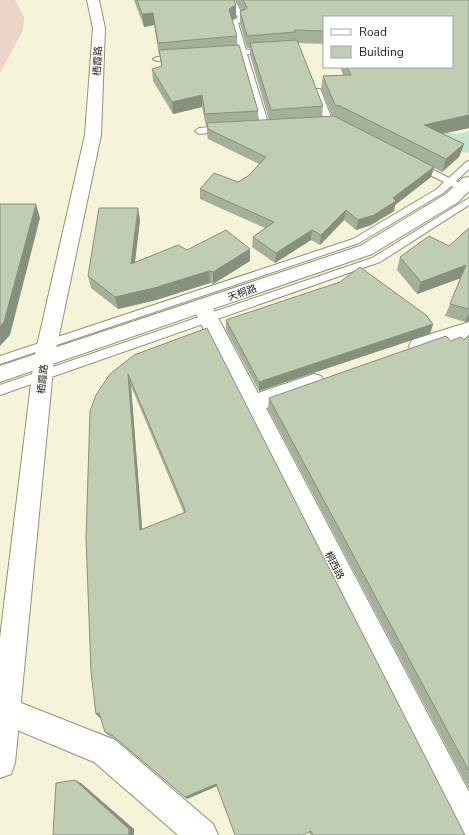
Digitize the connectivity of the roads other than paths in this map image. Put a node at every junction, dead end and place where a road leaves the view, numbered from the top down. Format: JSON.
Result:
{"nodes":[{"id":1,"x":93,"y":0,"type":"edge"},
{"id":2,"x":232,"y":0,"type":"edge"},
{"id":3,"x":276,"y":49,"type":"edge"},
{"id":4,"x":220,"y":54,"type":"edge"},
{"id":5,"x":189,"y":56,"type":"edge"},
{"id":6,"x":157,"y":59,"type":"dead end"},
{"id":7,"x":313,"y":81,"type":"edge"},
{"id":8,"x":265,"y":126,"type":"edge"},
{"id":9,"x":340,"y":126,"type":"edge"},
{"id":10,"x":236,"y":128,"type":"edge"},
{"id":11,"x":199,"y":130,"type":"dead end"},
{"id":12,"x":408,"y":161,"type":"edge"},
{"id":13,"x":469,"y":164,"type":"edge"},
{"id":14,"x":467,"y":191,"type":"edge"},
{"id":15,"x":205,"y":312,"type":"junction"},
{"id":16,"x":469,"y":329,"type":"edge"},
{"id":17,"x":401,"y":352,"type":"edge"},
{"id":18,"x":45,"y":359,"type":"junction"},
{"id":19,"x":0,"y":360,"type":"edge"},
{"id":20,"x":0,"y":374,"type":"edge"},
{"id":21,"x":334,"y":375,"type":"edge"},
{"id":22,"x":0,"y":390,"type":"edge"},
{"id":23,"x":251,"y":404,"type":"junction"},
{"id":24,"x":6,"y":711,"type":"junction"},
{"id":25,"x":0,"y":763,"type":"edge"},
{"id":26,"x":469,"y":824,"type":"edge"},
{"id":27,"x":202,"y":835,"type":"edge"}],
"edges":[{"from":1,"to":18,"type":"street","name":"栖霞路"},
{"from":2,"to":8,"type":"lane"},
{"from":3,"to":4,"type":"lane"},
{"from":5,"to":6,"type":"lane"},
{"from":7,"to":9,"type":"lane"},
{"from":10,"to":11,"type":"lane"},
{"from":12,"to":14,"type":"lane"},
{"from":13,"to":18,"type":"lane"},
{"from":14,"to":15,"type":"street","name":"天桐路"},
{"from":15,"to":18,"type":"street","name":"天桐路"},
{"from":15,"to":23,"type":"street","name":"桐西路"},
{"from":16,"to":17,"type":"street"},
{"from":18,"to":19,"type":"lane"},
{"from":18,"to":20,"type":"street","name":"天桐路"},
{"from":18,"to":22,"type":"lane"},
{"from":18,"to":24,"type":"street","name":"栖霞路"},
{"from":21,"to":23,"type":"street"},
{"from":23,"to":26,"type":"street","name":"桐西路"},
{"from":24,"to":25,"type":"street","name":"栖霞路"},
{"from":24,"to":27,"type":"street"}]}
